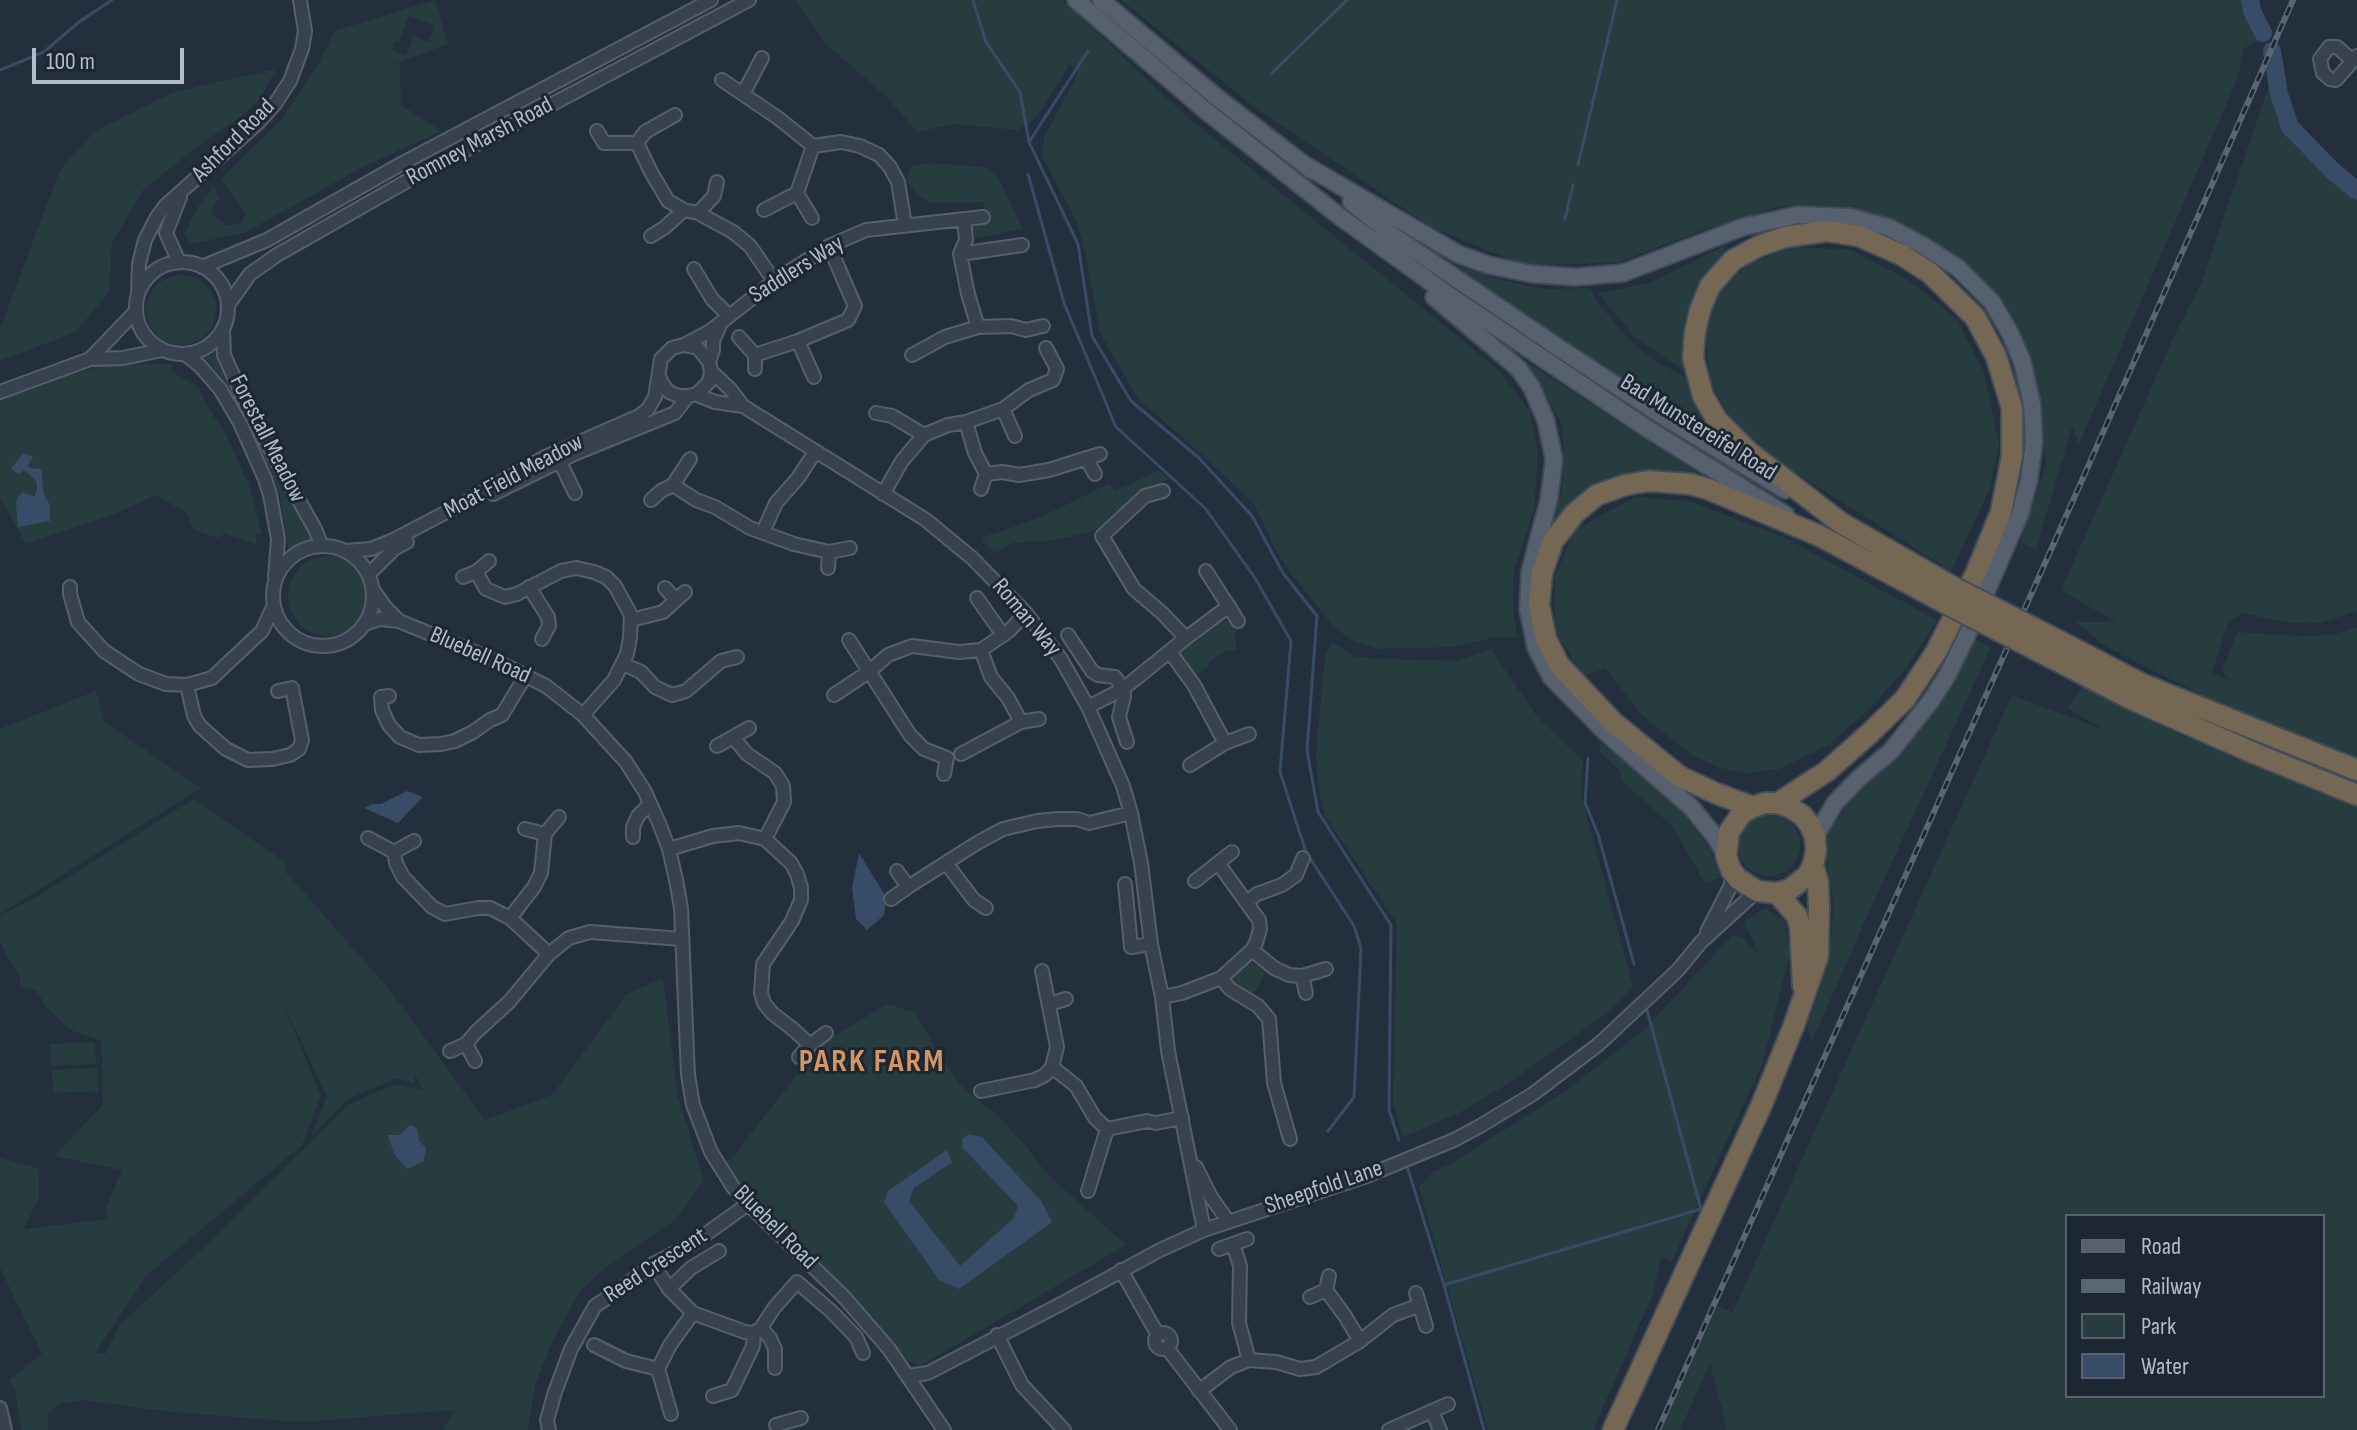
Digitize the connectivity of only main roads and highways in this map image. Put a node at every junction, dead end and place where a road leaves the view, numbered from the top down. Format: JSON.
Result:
{"nodes":[{"id":1,"x":1076,"y":0,"type":"edge"},
{"id":2,"x":1101,"y":0,"type":"edge"},
{"id":3,"x":1303,"y":164,"type":"junction"},
{"id":4,"x":1339,"y":216,"type":"junction"},
{"id":5,"x":1841,"y":523,"type":"junction"},
{"id":6,"x":1820,"y":536,"type":"junction"},
{"id":7,"x":1949,"y":595,"type":"junction"},
{"id":8,"x":2057,"y":650,"type":"junction"},
{"id":9,"x":2357,"y":770,"type":"edge"},
{"id":10,"x":2357,"y":795,"type":"edge"},
{"id":11,"x":1778,"y":803,"type":"junction"},
{"id":12,"x":1753,"y":807,"type":"junction"},
{"id":13,"x":1815,"y":837,"type":"junction"},
{"id":14,"x":1729,"y":863,"type":"junction"},
{"id":15,"x":1813,"y":865,"type":"junction"},
{"id":16,"x":1767,"y":892,"type":"junction"},
{"id":17,"x":1804,"y":994,"type":"junction"},
{"id":18,"x":1613,"y":1430,"type":"edge"}],
"edges":[{"from":1,"to":4,"type":"main road","name":"Bad Munstereifel Road"},
{"from":2,"to":3,"type":"main road","name":"Bad Munstereifel Road"},
{"from":3,"to":5,"type":"main road","name":"Bad Munstereifel Road"},
{"from":3,"to":13,"type":"main road"},
{"from":4,"to":6,"type":"main road","name":"Bad Munstereifel Road"},
{"from":4,"to":14,"type":"main road"},
{"from":5,"to":7,"type":"highway","name":"Bad Munstereifel Road"},
{"from":5,"to":11,"type":"highway"},
{"from":6,"to":7,"type":"highway","name":"Bad Munstereifel Road"},
{"from":6,"to":12,"type":"highway"},
{"from":7,"to":8,"type":"highway","name":"Bad Munstereifel Road","bridge":true},
{"from":8,"to":9,"type":"highway","name":"Bad Munstereifel Road"},
{"from":8,"to":10,"type":"highway","name":"Bad Munstereifel Road"},
{"from":11,"to":12,"type":"highway"},
{"from":11,"to":13,"type":"highway"},
{"from":12,"to":14,"type":"highway"},
{"from":13,"to":15,"type":"highway"},
{"from":14,"to":16,"type":"highway"},
{"from":15,"to":16,"type":"highway"},
{"from":15,"to":17,"type":"highway"},
{"from":16,"to":17,"type":"highway"},
{"from":17,"to":18,"type":"highway"}]}
